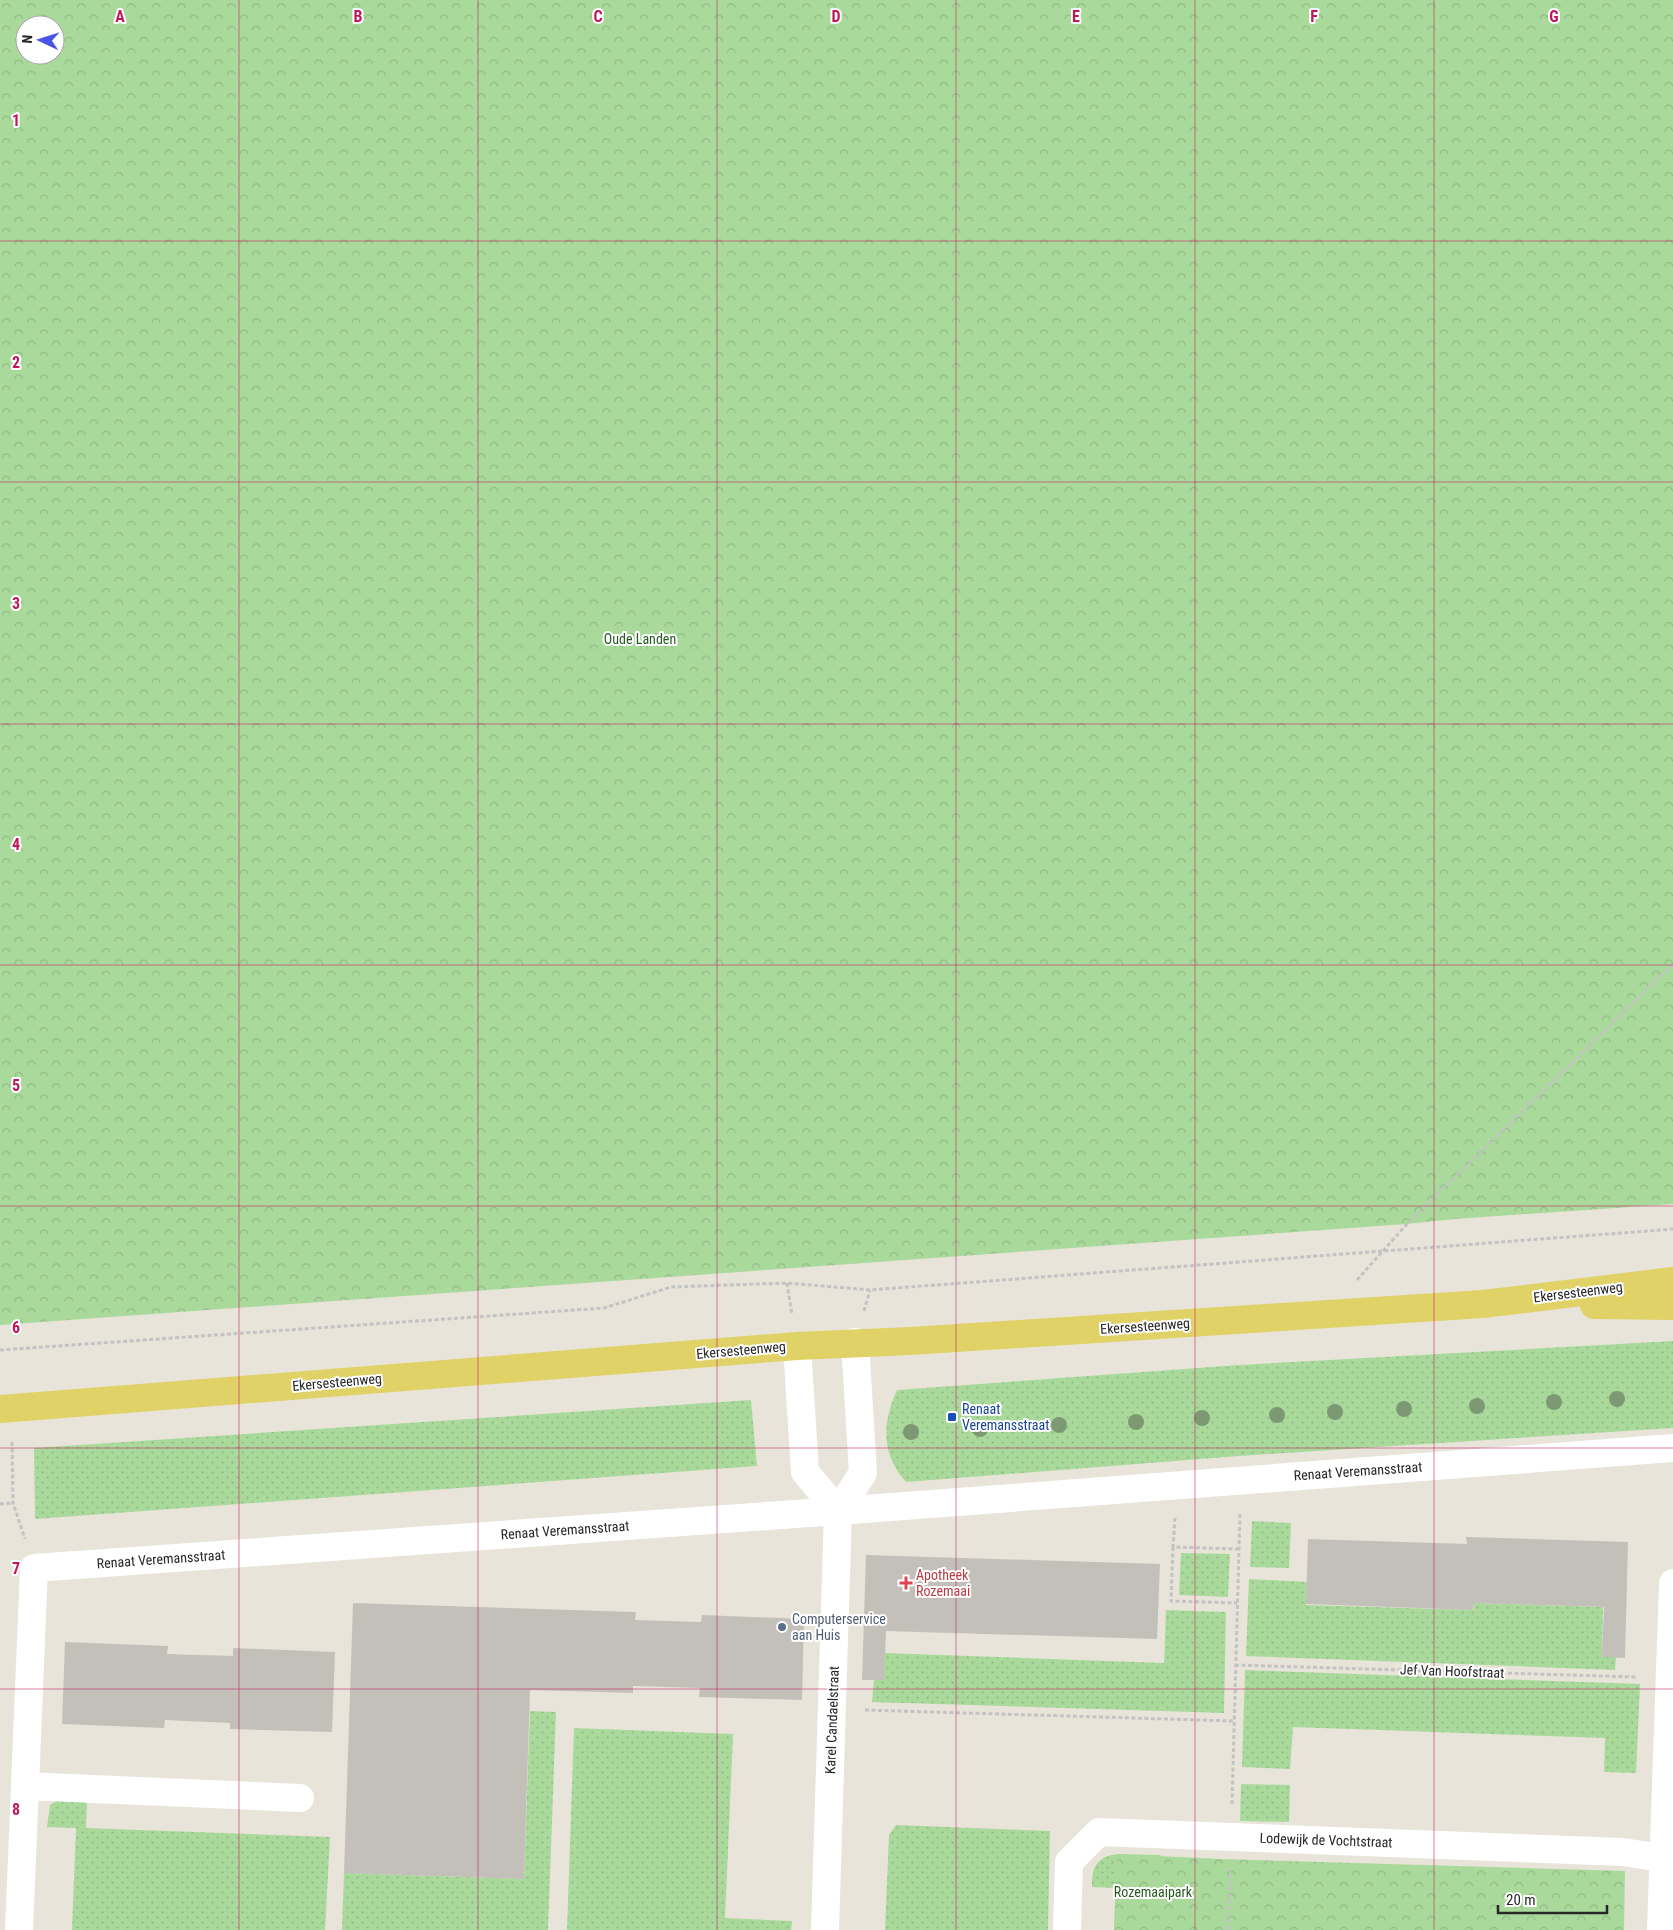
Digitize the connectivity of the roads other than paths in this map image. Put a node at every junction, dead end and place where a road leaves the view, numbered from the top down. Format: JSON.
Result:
{"nodes":[{"id":1,"x":1673,"y":1281,"type":"edge"},
{"id":2,"x":1483,"y":1304,"type":"junction"},
{"id":3,"x":1673,"y":1306,"type":"edge"},
{"id":4,"x":855,"y":1342,"type":"junction"},
{"id":5,"x":797,"y":1346,"type":"junction"},
{"id":6,"x":6,"y":1409,"type":"edge"},
{"id":7,"x":1673,"y":1448,"type":"edge"},
{"id":8,"x":838,"y":1511,"type":"junction"},
{"id":9,"x":1673,"y":1583,"type":"edge"},
{"id":10,"x":1670,"y":1692,"type":"edge"},
{"id":11,"x":26,"y":1786,"type":"junction"},
{"id":12,"x":300,"y":1798,"type":"dead end"},
{"id":13,"x":1668,"y":1860,"type":"edge"},
{"id":14,"x":18,"y":1930,"type":"edge"},
{"id":15,"x":825,"y":1930,"type":"edge"},
{"id":16,"x":1067,"y":1930,"type":"edge"},
{"id":17,"x":1661,"y":1930,"type":"edge"}],
"edges":[{"from":1,"to":2,"type":"main road","name":"Ekersesteenweg"},
{"from":2,"to":3,"type":"main road","name":"Ekersesteenweg"},
{"from":2,"to":4,"type":"main road","name":"Ekersesteenweg"},
{"from":4,"to":5,"type":"main road","name":"Ekersesteenweg"},
{"from":4,"to":8,"type":"street"},
{"from":5,"to":6,"type":"main road","name":"Ekersesteenweg"},
{"from":5,"to":8,"type":"street"},
{"from":7,"to":8,"type":"street","name":"Renaat Veremansstraat"},
{"from":8,"to":11,"type":"street","name":"Renaat Veremansstraat"},
{"from":8,"to":15,"type":"street","name":"Karel Candaelstraat"},
{"from":9,"to":10,"type":"street"},
{"from":10,"to":13,"type":"street"},
{"from":11,"to":12,"type":"street"},
{"from":11,"to":14,"type":"street","name":"Renaat Veremansstraat"},
{"from":13,"to":16,"type":"street","name":"Lodewijk de Vochtstraat"},
{"from":13,"to":17,"type":"street"}]}
